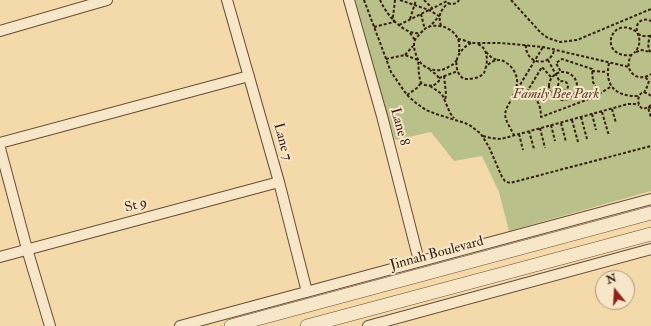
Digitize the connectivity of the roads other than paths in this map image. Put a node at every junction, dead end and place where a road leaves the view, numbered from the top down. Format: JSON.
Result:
{"nodes":[{"id":1,"x":107,"y":0,"type":"edge"},
{"id":2,"x":227,"y":0,"type":"edge"},
{"id":3,"x":349,"y":0,"type":"edge"},
{"id":4,"x":0,"y":31,"type":"edge"},
{"id":5,"x":249,"y":76,"type":"junction"},
{"id":6,"x":0,"y":143,"type":"edge"},
{"id":7,"x":0,"y":148,"type":"edge"},
{"id":8,"x":279,"y":182,"type":"junction"},
{"id":9,"x":651,"y":199,"type":"edge"},
{"id":10,"x":651,"y":212,"type":"edge"},
{"id":11,"x":651,"y":234,"type":"edge"},
{"id":12,"x":27,"y":249,"type":"junction"},
{"id":13,"x":651,"y":249,"type":"edge"},
{"id":14,"x":0,"y":256,"type":"edge"},
{"id":15,"x":419,"y":262,"type":"junction"},
{"id":16,"x":307,"y":292,"type":"junction"},
{"id":17,"x":50,"y":326,"type":"edge"},
{"id":18,"x":180,"y":326,"type":"edge"},
{"id":19,"x":231,"y":326,"type":"edge"},
{"id":20,"x":307,"y":326,"type":"edge"},
{"id":21,"x":368,"y":326,"type":"edge"}],
"edges":[{"from":1,"to":4,"type":"street"},
{"from":2,"to":5,"type":"street","name":"Lane 7"},
{"from":3,"to":15,"type":"street","name":"Lane 8"},
{"from":5,"to":6,"type":"street"},
{"from":5,"to":8,"type":"street","name":"Lane 7"},
{"from":7,"to":12,"type":"street"},
{"from":8,"to":12,"type":"street","name":"St 9"},
{"from":8,"to":16,"type":"street","name":"Lane 7"},
{"from":9,"to":15,"type":"street"},
{"from":10,"to":19,"type":"street","name":"Jinnah Boulevard"},
{"from":11,"to":20,"type":"street"},
{"from":12,"to":14,"type":"street","name":"St 9"},
{"from":12,"to":17,"type":"street"},
{"from":13,"to":21,"type":"street"},
{"from":15,"to":16,"type":"street"},
{"from":16,"to":18,"type":"street"}]}
